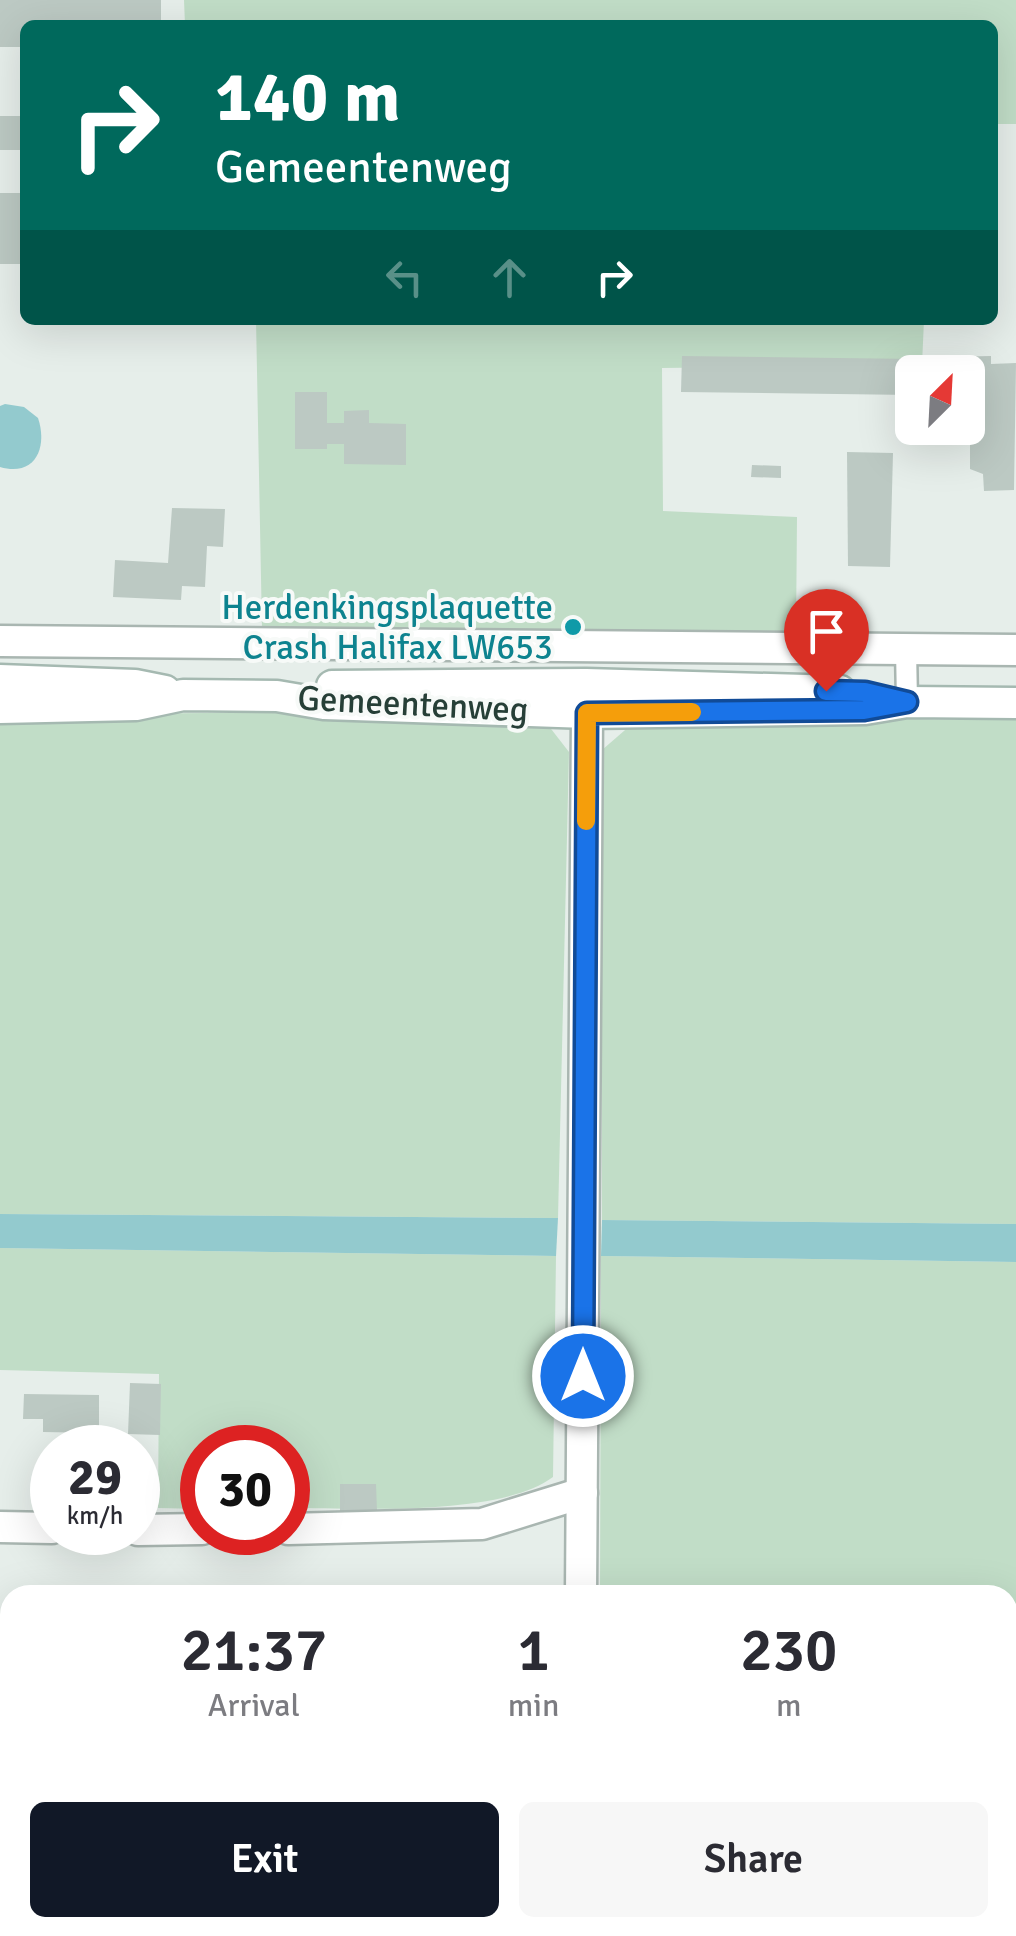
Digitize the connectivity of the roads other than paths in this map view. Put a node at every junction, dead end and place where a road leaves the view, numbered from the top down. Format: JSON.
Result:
{"nodes":[{"id":1,"x":0,"y":641,"type":"edge"},
{"id":2,"x":906,"y":649,"type":"junction"},
{"id":3,"x":1016,"y":650,"type":"edge"},
{"id":4,"x":0,"y":680,"type":"edge"},
{"id":5,"x":183,"y":695,"type":"junction"},
{"id":6,"x":277,"y":696,"type":"junction"},
{"id":7,"x":907,"y":702,"type":"junction"},
{"id":8,"x":1016,"y":702,"type":"edge"},
{"id":9,"x":0,"y":708,"type":"edge"},
{"id":10,"x":587,"y":713,"type":"junction"},
{"id":11,"x":582,"y":1493,"type":"junction"},
{"id":12,"x":0,"y":1528,"type":"edge"},
{"id":13,"x":30,"y":1528,"type":"edge"},
{"id":14,"x":310,"y":1528,"type":"edge"},
{"id":15,"x":581,"y":1585,"type":"edge"}],
"edges":[{"from":1,"to":2,"type":"street","name":"Gemeentenweg"},
{"from":2,"to":3,"type":"street","name":"Gemeentenweg"},
{"from":2,"to":7,"type":"lane"},
{"from":4,"to":5,"type":"street","name":"Gemeentenweg"},
{"from":5,"to":6,"type":"street","name":"Gemeentenweg"},
{"from":5,"to":9,"type":"street","name":"Gemeentenweg"},
{"from":6,"to":7,"type":"street","name":"Gemeentenweg"},
{"from":6,"to":10,"type":"street","name":"Gemeentenweg"},
{"from":7,"to":8,"type":"street","name":"Gemeentenweg"},
{"from":7,"to":10,"type":"street","name":"Gemeentenweg"},
{"from":10,"to":11,"type":"street"},
{"from":11,"to":14,"type":"street"},
{"from":11,"to":15,"type":"street"},
{"from":12,"to":13,"type":"street"}]}
